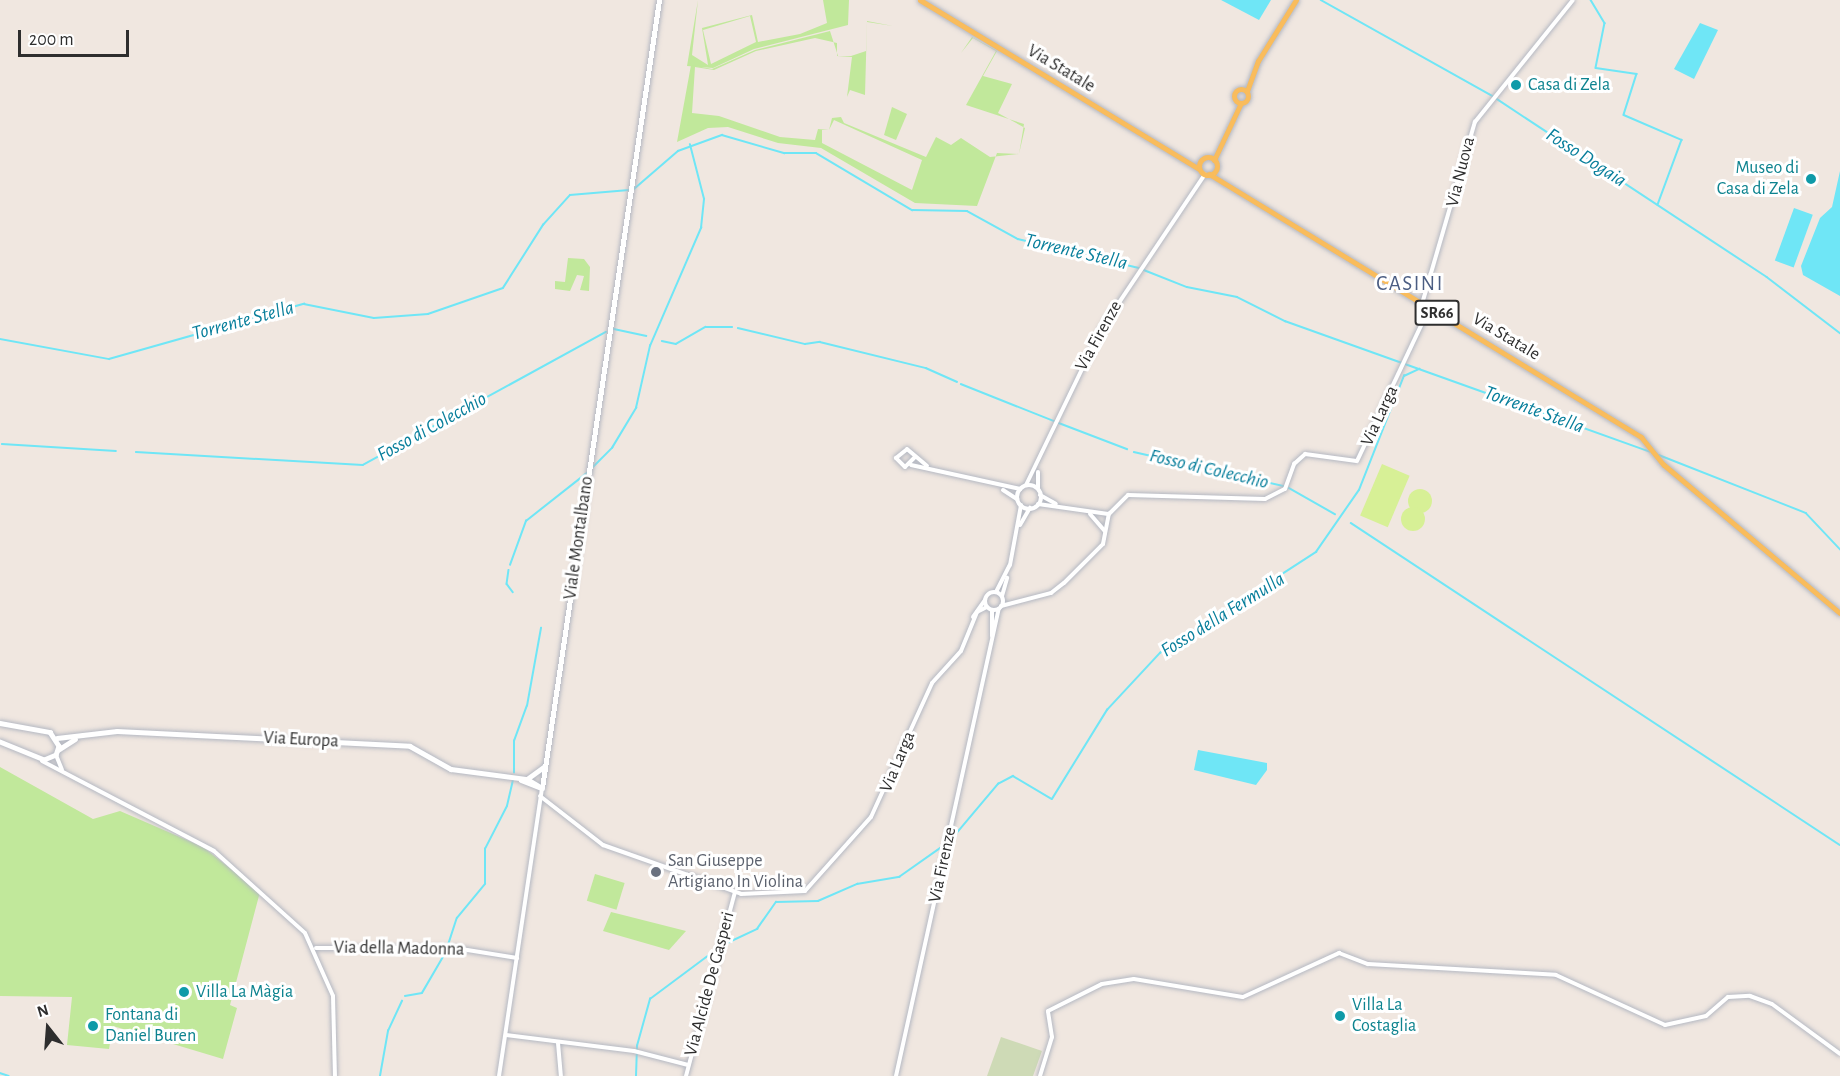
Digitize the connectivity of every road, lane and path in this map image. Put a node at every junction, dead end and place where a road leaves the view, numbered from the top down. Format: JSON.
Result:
{"nodes":[{"id":1,"x":660,"y":0,"type":"edge"},
{"id":2,"x":920,"y":0,"type":"edge"},
{"id":3,"x":1296,"y":0,"type":"edge"},
{"id":4,"x":1573,"y":0,"type":"edge"},
{"id":5,"x":1249,"y":79,"type":"junction"},
{"id":6,"x":1240,"y":89,"type":"junction"},
{"id":7,"x":1247,"y":91,"type":"junction"},
{"id":8,"x":1238,"y":102,"type":"junction"},
{"id":9,"x":1212,"y":158,"type":"junction"},
{"id":10,"x":1200,"y":161,"type":"junction"},
{"id":11,"x":1188,"y":163,"type":"junction"},
{"id":12,"x":1206,"y":172,"type":"junction"},
{"id":13,"x":1422,"y":304,"type":"junction"},
{"id":14,"x":1429,"y":309,"type":"junction"},
{"id":15,"x":915,"y":457,"type":"junction"},
{"id":16,"x":911,"y":465,"type":"junction"},
{"id":17,"x":930,"y":468,"type":"junction"},
{"id":18,"x":1039,"y":468,"type":"junction"},
{"id":19,"x":1026,"y":485,"type":"junction"},
{"id":20,"x":1000,"y":488,"type":"junction"},
{"id":21,"x":1020,"y":489,"type":"junction"},
{"id":22,"x":1038,"y":489,"type":"junction"},
{"id":23,"x":1041,"y":495,"type":"junction"},
{"id":24,"x":1017,"y":499,"type":"junction"},
{"id":25,"x":1038,"y":504,"type":"junction"},
{"id":26,"x":1021,"y":505,"type":"junction"},
{"id":27,"x":1056,"y":505,"type":"junction"},
{"id":28,"x":1030,"y":508,"type":"junction"},
{"id":29,"x":1089,"y":514,"type":"junction"},
{"id":30,"x":1109,"y":514,"type":"junction"},
{"id":31,"x":1020,"y":525,"type":"junction"},
{"id":32,"x":1105,"y":532,"type":"junction"},
{"id":33,"x":1010,"y":565,"type":"junction"},
{"id":34,"x":996,"y":592,"type":"junction"},
{"id":35,"x":1002,"y":599,"type":"junction"},
{"id":36,"x":985,"y":600,"type":"junction"},
{"id":37,"x":1012,"y":603,"type":"junction"},
{"id":38,"x":987,"y":607,"type":"junction"},
{"id":39,"x":1000,"y":607,"type":"junction"},
{"id":40,"x":992,"y":610,"type":"junction"},
{"id":41,"x":1840,"y":613,"type":"edge"},
{"id":42,"x":973,"y":621,"type":"junction"},
{"id":43,"x":990,"y":654,"type":"junction"},
{"id":44,"x":0,"y":723,"type":"edge"},
{"id":45,"x":80,"y":735,"type":"junction"},
{"id":46,"x":57,"y":738,"type":"junction"},
{"id":47,"x":0,"y":742,"type":"edge"},
{"id":48,"x":57,"y":753,"type":"junction"},
{"id":49,"x":41,"y":760,"type":"junction"},
{"id":50,"x":545,"y":766,"type":"junction"},
{"id":51,"x":65,"y":773,"type":"junction"},
{"id":52,"x":516,"y":777,"type":"junction"},
{"id":53,"x":527,"y":779,"type":"junction"},
{"id":54,"x":542,"y":788,"type":"junction"},
{"id":55,"x":540,"y":796,"type":"junction"},
{"id":56,"x":735,"y":892,"type":"junction"},
{"id":57,"x":316,"y":948,"type":"junction"},
{"id":58,"x":517,"y":958,"type":"junction"},
{"id":59,"x":506,"y":1035,"type":"junction"},
{"id":60,"x":558,"y":1043,"type":"junction"},
{"id":61,"x":1840,"y":1054,"type":"edge"},
{"id":62,"x":689,"y":1065,"type":"junction"},
{"id":63,"x":335,"y":1076,"type":"edge"},
{"id":64,"x":499,"y":1076,"type":"edge"},
{"id":65,"x":561,"y":1076,"type":"edge"},
{"id":66,"x":686,"y":1076,"type":"edge"},
{"id":67,"x":896,"y":1076,"type":"edge"},
{"id":68,"x":1040,"y":1076,"type":"edge"}],
"edges":[{"from":1,"to":50,"type":"main road","name":"Viale Montalbano"},
{"from":2,"to":11,"type":"main road","name":"Via Statale","number":"SR66"},
{"from":3,"to":5,"type":"main road"},
{"from":4,"to":13,"type":"street","name":"Via Nuova"},
{"from":5,"to":6,"type":"main road"},
{"from":5,"to":7,"type":"main road"},
{"from":6,"to":7,"type":"main road"},
{"from":6,"to":8,"type":"main road"},
{"from":7,"to":8,"type":"main road"},
{"from":8,"to":9,"type":"main road"},
{"from":9,"to":10,"type":"main road"},
{"from":9,"to":12,"type":"main road"},
{"from":10,"to":11,"type":"main road"},
{"from":10,"to":12,"type":"main road"},
{"from":11,"to":12,"type":"main road","name":"Via Statale","number":"SR66"},
{"from":12,"to":13,"type":"main road","name":"Via Statale","number":"SR66"},
{"from":12,"to":18,"type":"street","name":"Via Firenze"},
{"from":13,"to":14,"type":"main road","name":"Via Statale","number":"SR66"},
{"from":14,"to":30,"type":"street","name":"Via Larga"},
{"from":14,"to":41,"type":"main road","name":"Via Statale","number":"SR66"},
{"from":15,"to":16,"type":"street"},
{"from":15,"to":16,"type":"street"},
{"from":15,"to":17,"type":"street"},
{"from":16,"to":17,"type":"street"},
{"from":17,"to":20,"type":"street"},
{"from":18,"to":19,"type":"street","name":"Via Firenze"},
{"from":18,"to":22,"type":"street","name":"Via Firenze"},
{"from":19,"to":21,"type":"street","name":"Via Firenze"},
{"from":19,"to":22,"type":"street"},
{"from":20,"to":21,"type":"street"},
{"from":20,"to":24,"type":"street"},
{"from":21,"to":24,"type":"street"},
{"from":22,"to":23,"type":"street","name":"Via Firenze"},
{"from":23,"to":25,"type":"street"},
{"from":23,"to":27,"type":"street"},
{"from":24,"to":26,"type":"street"},
{"from":25,"to":27,"type":"street"},
{"from":25,"to":28,"type":"street"},
{"from":26,"to":28,"type":"street"},
{"from":26,"to":31,"type":"street","name":"Via Firenze"},
{"from":27,"to":29,"type":"street"},
{"from":28,"to":31,"type":"street","name":"Via Firenze"},
{"from":29,"to":30,"type":"street"},
{"from":29,"to":32,"type":"street"},
{"from":30,"to":32,"type":"street"},
{"from":31,"to":33,"type":"street","name":"Via Firenze"},
{"from":32,"to":37,"type":"street"},
{"from":33,"to":34,"type":"street","name":"Via Firenze"},
{"from":33,"to":35,"type":"street","name":"Via Firenze"},
{"from":34,"to":35,"type":"street"},
{"from":34,"to":36,"type":"street","name":"Via Firenze"},
{"from":35,"to":37,"type":"street"},
{"from":35,"to":39,"type":"street","name":"Via Firenze"},
{"from":36,"to":38,"type":"street"},
{"from":36,"to":42,"type":"street","name":"Via Larga"},
{"from":37,"to":39,"type":"street"},
{"from":38,"to":40,"type":"street"},
{"from":38,"to":42,"type":"street","name":"Via Larga"},
{"from":39,"to":40,"type":"street"},
{"from":39,"to":43,"type":"street","name":"Via Firenze"},
{"from":40,"to":43,"type":"street","name":"Via Firenze"},
{"from":42,"to":56,"type":"street","name":"Via Larga"},
{"from":43,"to":67,"type":"street","name":"Via Firenze"},
{"from":44,"to":46,"type":"main road","name":"Via Europa"},
{"from":45,"to":46,"type":"main road","name":"Via Europa"},
{"from":45,"to":48,"type":"main road","name":"Via Europa"},
{"from":45,"to":52,"type":"main road","name":"Via Europa"},
{"from":46,"to":48,"type":"main road"},
{"from":47,"to":49,"type":"main road"},
{"from":48,"to":49,"type":"main road","name":"Via Europa"},
{"from":48,"to":51,"type":"street"},
{"from":49,"to":51,"type":"street"},
{"from":50,"to":53,"type":"main road"},
{"from":50,"to":54,"type":"main road","name":"Viale Montalbano"},
{"from":51,"to":57,"type":"street"},
{"from":52,"to":53,"type":"main road"},
{"from":52,"to":54,"type":"main road"},
{"from":53,"to":54,"type":"main road"},
{"from":54,"to":55,"type":"street","name":"Viale Montalbano"},
{"from":55,"to":56,"type":"street"},
{"from":55,"to":58,"type":"street","name":"Viale Montalbano"},
{"from":56,"to":62,"type":"street","name":"Via Alcide De Gasperi"},
{"from":57,"to":58,"type":"street","name":"Via della Madonna"},
{"from":57,"to":63,"type":"street"},
{"from":58,"to":59,"type":"street","name":"Viale Montalbano"},
{"from":59,"to":60,"type":"street"},
{"from":59,"to":64,"type":"street","name":"Viale Montalbano"},
{"from":60,"to":62,"type":"street"},
{"from":60,"to":65,"type":"street"},
{"from":61,"to":68,"type":"street"},
{"from":62,"to":66,"type":"street","name":"Via Alcide De Gasperi"}]}
